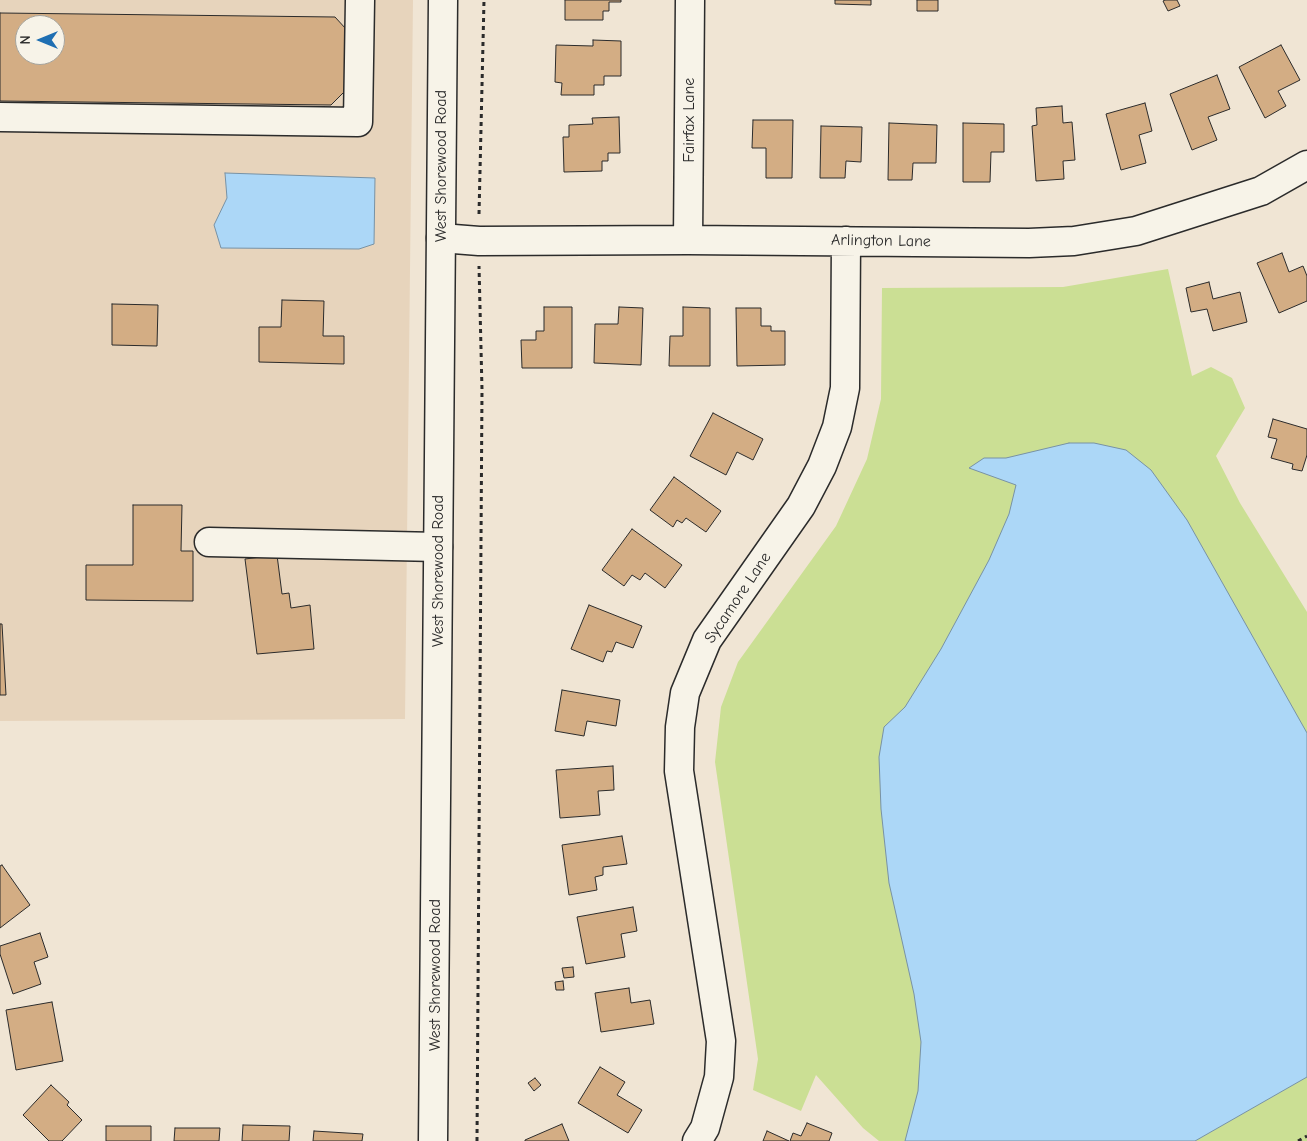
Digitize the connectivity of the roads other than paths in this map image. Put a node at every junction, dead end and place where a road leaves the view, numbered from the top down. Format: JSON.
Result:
{"nodes":[{"id":1,"x":360,"y":0,"type":"edge"},
{"id":2,"x":442,"y":0,"type":"edge"},
{"id":3,"x":690,"y":0,"type":"edge"},
{"id":4,"x":0,"y":117,"type":"edge"},
{"id":5,"x":1307,"y":165,"type":"edge"},
{"id":6,"x":441,"y":238,"type":"junction"},
{"id":7,"x":688,"y":240,"type":"junction"},
{"id":8,"x":846,"y":241,"type":"junction"},
{"id":9,"x":209,"y":542,"type":"dead end"},
{"id":10,"x":438,"y":546,"type":"junction"},
{"id":11,"x":433,"y":1141,"type":"edge"},
{"id":12,"x":697,"y":1141,"type":"edge"}],
"edges":[{"from":1,"to":4,"type":"street"},
{"from":2,"to":6,"type":"street","name":"West Shorewood Road"},
{"from":3,"to":7,"type":"street","name":"Fairfax Lane"},
{"from":5,"to":8,"type":"street","name":"Arlington Lane"},
{"from":6,"to":7,"type":"street","name":"Arlington Lane"},
{"from":6,"to":10,"type":"street","name":"West Shorewood Road"},
{"from":7,"to":8,"type":"street","name":"Arlington Lane"},
{"from":8,"to":12,"type":"street","name":"Sycamore Lane"},
{"from":9,"to":10,"type":"street"},
{"from":10,"to":11,"type":"street","name":"West Shorewood Road"}]}
